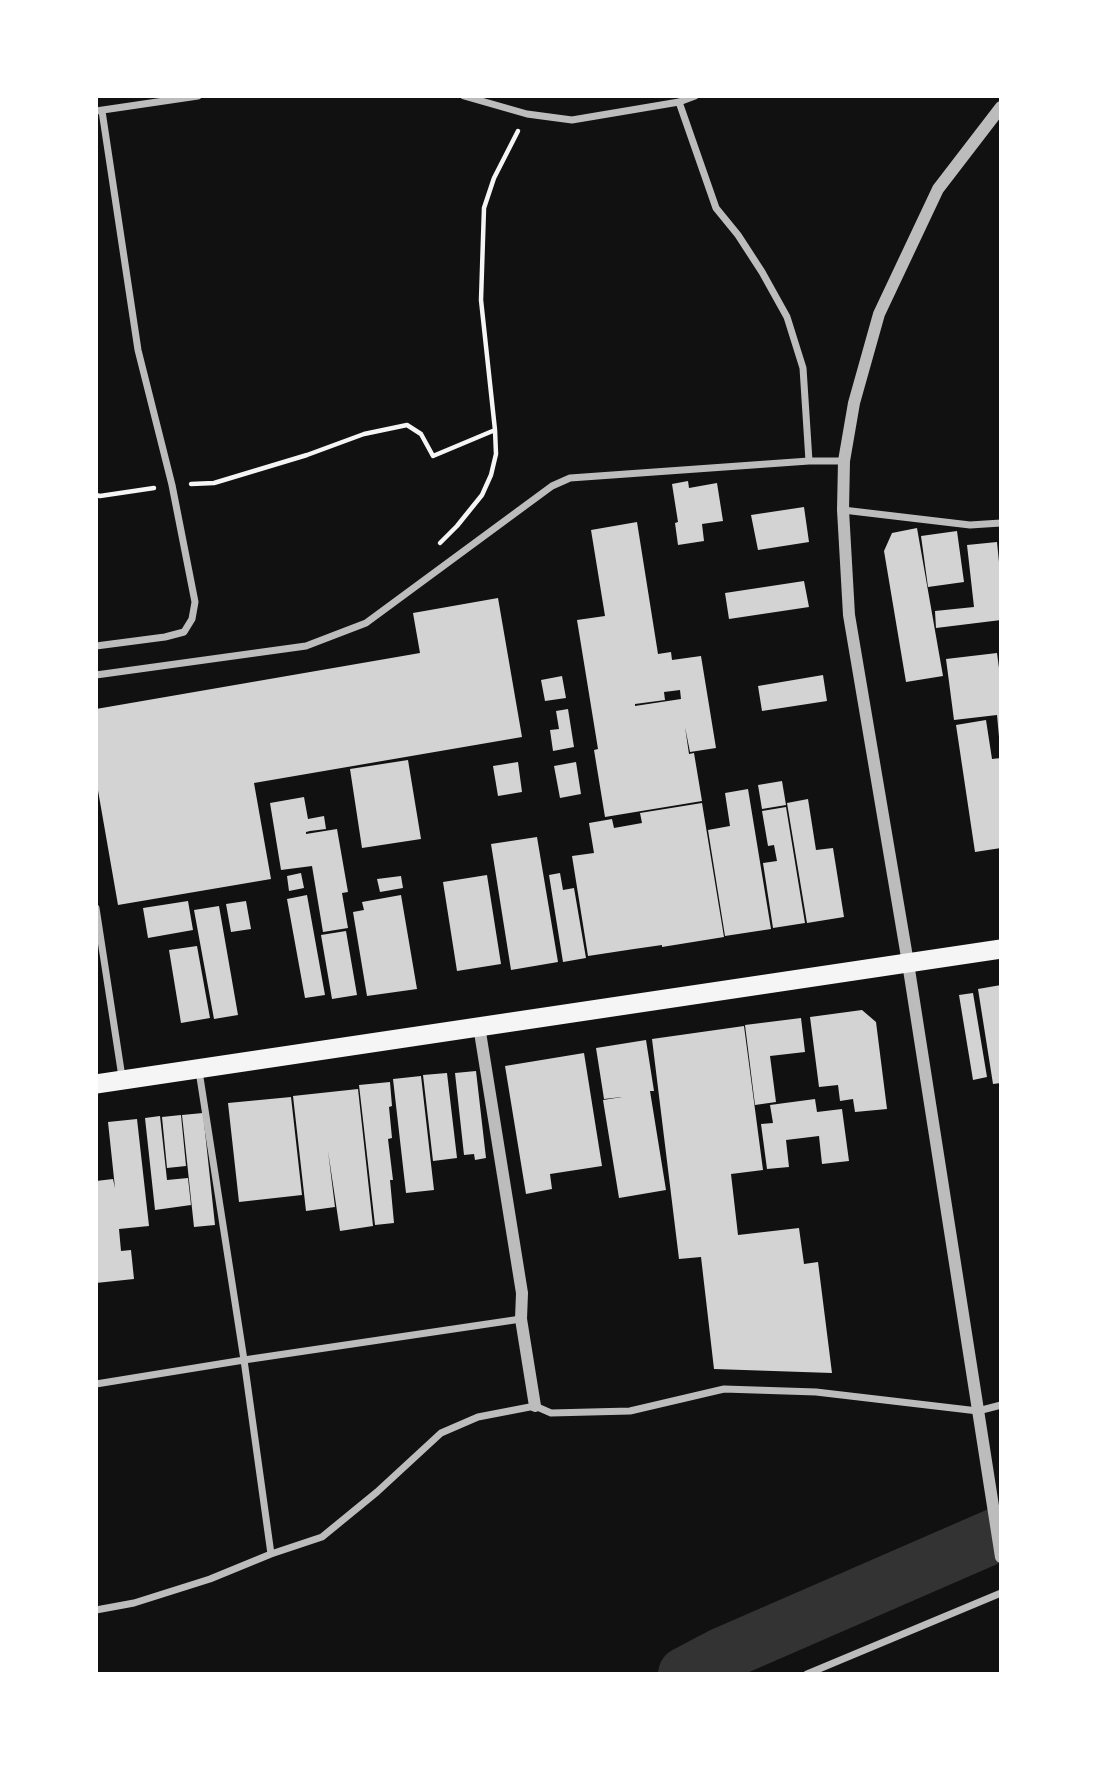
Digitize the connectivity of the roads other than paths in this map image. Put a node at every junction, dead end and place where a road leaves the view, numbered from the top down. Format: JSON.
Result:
{"nodes":[{"id":1,"x":198,"y":96,"type":"edge"},
{"id":2,"x":464,"y":96,"type":"edge"},
{"id":3,"x":695,"y":96,"type":"edge"},
{"id":4,"x":679,"y":102,"type":"junction"},
{"id":5,"x":1001,"y":107,"type":"edge"},
{"id":6,"x":99,"y":111,"type":"edge"},
{"id":7,"x":809,"y":461,"type":"junction"},
{"id":8,"x":844,"y":461,"type":"junction"},
{"id":9,"x":843,"y":510,"type":"junction"},
{"id":10,"x":1001,"y":523,"type":"edge"},
{"id":11,"x":96,"y":646,"type":"edge"},
{"id":12,"x":96,"y":675,"type":"edge"},
{"id":13,"x":96,"y":908,"type":"edge"},
{"id":14,"x":1001,"y":949,"type":"edge"},
{"id":15,"x":908,"y":962,"type":"junction"},
{"id":16,"x":479,"y":1026,"type":"junction"},
{"id":17,"x":198,"y":1067,"type":"junction"},
{"id":18,"x":122,"y":1080,"type":"junction"},
{"id":19,"x":96,"y":1084,"type":"edge"},
{"id":20,"x":521,"y":1319,"type":"junction"},
{"id":21,"x":244,"y":1360,"type":"junction"},
{"id":22,"x":96,"y":1384,"type":"edge"},
{"id":23,"x":1001,"y":1405,"type":"edge"},
{"id":24,"x":536,"y":1406,"type":"junction"},
{"id":25,"x":978,"y":1411,"type":"junction"},
{"id":26,"x":271,"y":1554,"type":"junction"},
{"id":27,"x":1001,"y":1557,"type":"edge"},
{"id":28,"x":1001,"y":1593,"type":"edge"},
{"id":29,"x":96,"y":1609,"type":"edge"},
{"id":30,"x":807,"y":1674,"type":"edge"}],
"edges":[{"from":1,"to":6,"type":"street"},
{"from":2,"to":4,"type":"street"},
{"from":3,"to":4,"type":"street"},
{"from":4,"to":7,"type":"street"},
{"from":5,"to":8,"type":"street"},
{"from":6,"to":11,"type":"street"},
{"from":7,"to":8,"type":"street"},
{"from":7,"to":12,"type":"street"},
{"from":8,"to":9,"type":"street"},
{"from":9,"to":10,"type":"street"},
{"from":9,"to":15,"type":"street"},
{"from":13,"to":18,"type":"street"},
{"from":14,"to":15,"type":"highway"},
{"from":15,"to":16,"type":"highway"},
{"from":15,"to":25,"type":"street"},
{"from":16,"to":17,"type":"highway"},
{"from":16,"to":20,"type":"street"},
{"from":17,"to":18,"type":"highway"},
{"from":17,"to":21,"type":"street"},
{"from":18,"to":19,"type":"highway"},
{"from":20,"to":21,"type":"street"},
{"from":20,"to":24,"type":"street"},
{"from":21,"to":22,"type":"street"},
{"from":21,"to":26,"type":"street"},
{"from":23,"to":25,"type":"street"},
{"from":24,"to":25,"type":"street"},
{"from":24,"to":26,"type":"street"},
{"from":25,"to":27,"type":"street"},
{"from":26,"to":29,"type":"street"},
{"from":28,"to":30,"type":"street"}]}
